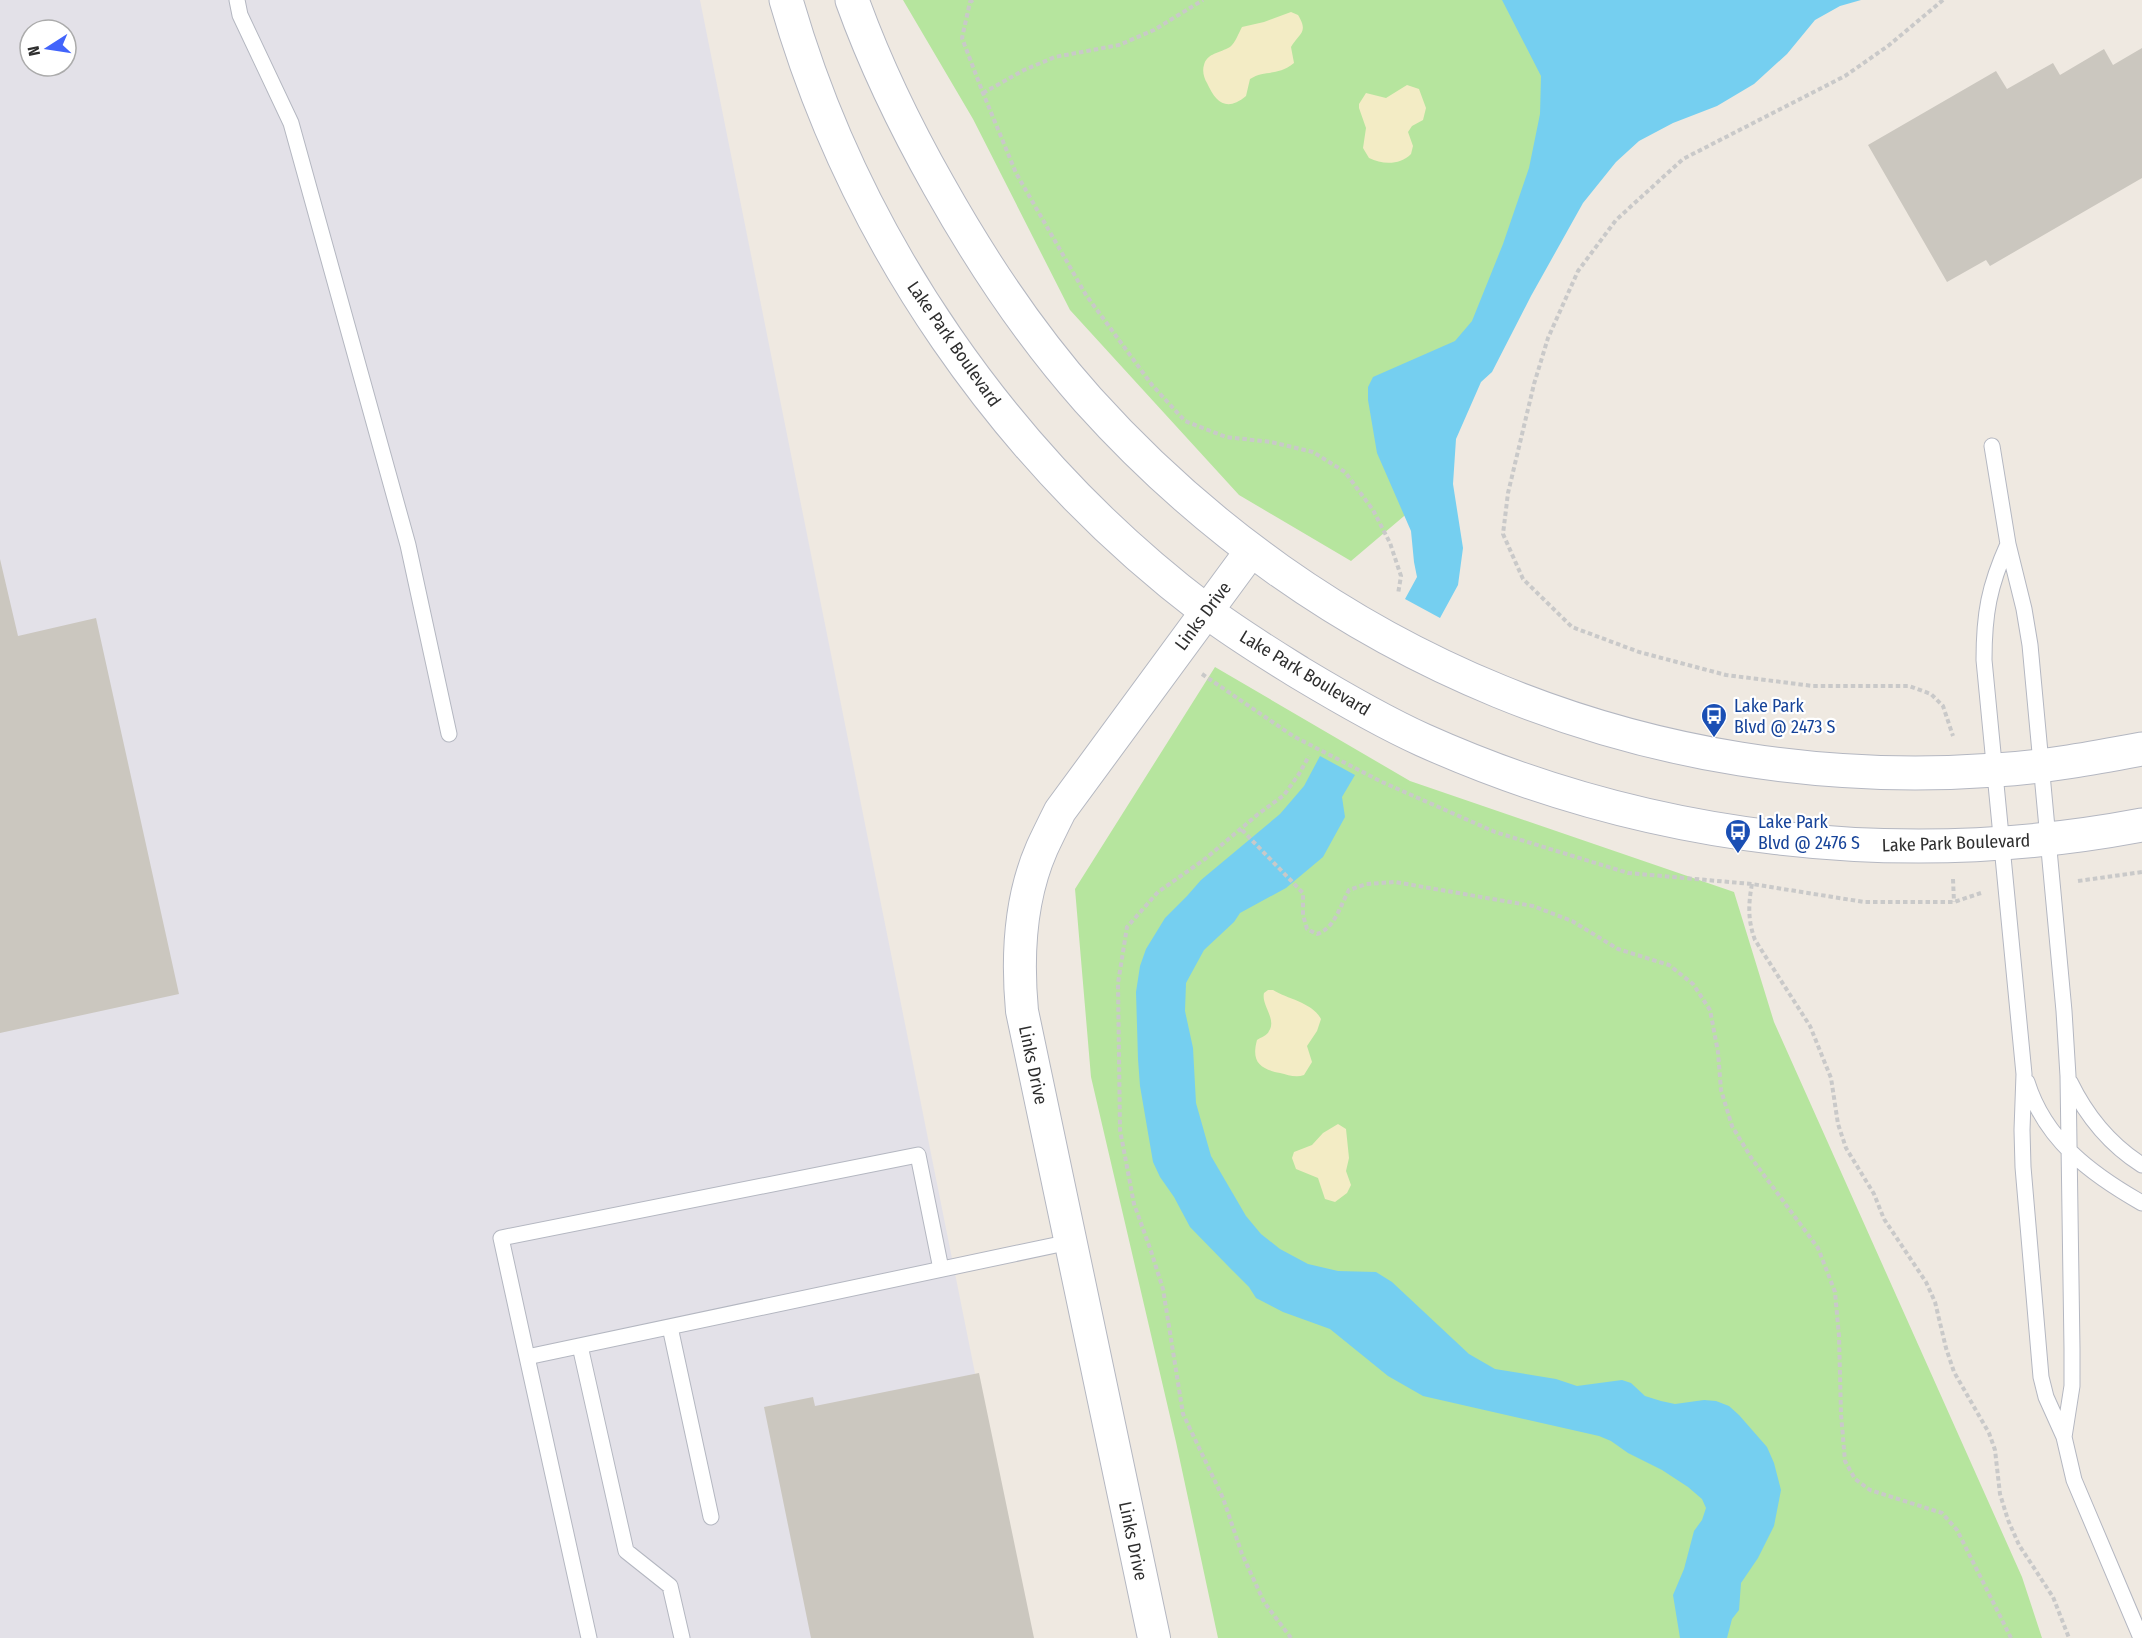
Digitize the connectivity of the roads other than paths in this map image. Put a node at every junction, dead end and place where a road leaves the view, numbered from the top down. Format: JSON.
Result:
{"nodes":[{"id":1,"x":237,"y":0,"type":"edge"},
{"id":2,"x":786,"y":0,"type":"edge"},
{"id":3,"x":852,"y":0,"type":"edge"},
{"id":4,"x":1992,"y":446,"type":"dead end"},
{"id":5,"x":2008,"y":544,"type":"junction"},
{"id":6,"x":1251,"y":551,"type":"junction"},
{"id":7,"x":1207,"y":611,"type":"junction"},
{"id":8,"x":449,"y":734,"type":"dead end"},
{"id":9,"x":2142,"y":749,"type":"edge"},
{"id":10,"x":2042,"y":766,"type":"junction"},
{"id":11,"x":1995,"y":770,"type":"junction"},
{"id":12,"x":2142,"y":825,"type":"edge"},
{"id":13,"x":2049,"y":840,"type":"junction"},
{"id":14,"x":2002,"y":844,"type":"junction"},
{"id":15,"x":2024,"y":1074,"type":"junction"},
{"id":16,"x":2068,"y":1076,"type":"junction"},
{"id":17,"x":2069,"y":1152,"type":"junction"},
{"id":18,"x":2142,"y":1165,"type":"edge"},
{"id":19,"x":2142,"y":1203,"type":"edge"},
{"id":20,"x":1070,"y":1242,"type":"junction"},
{"id":21,"x":941,"y":1269,"type":"junction"},
{"id":22,"x":670,"y":1327,"type":"junction"},
{"id":23,"x":580,"y":1346,"type":"junction"},
{"id":24,"x":527,"y":1357,"type":"junction"},
{"id":25,"x":2064,"y":1437,"type":"junction"},
{"id":26,"x":711,"y":1517,"type":"dead end"},
{"id":27,"x":589,"y":1638,"type":"edge"},
{"id":28,"x":682,"y":1638,"type":"edge"},
{"id":29,"x":1154,"y":1638,"type":"edge"},
{"id":30,"x":2141,"y":1638,"type":"edge"}],
"edges":[{"from":1,"to":8,"type":"lane"},
{"from":2,"to":7,"type":"street","name":"Lake Park Boulevard"},
{"from":3,"to":6,"type":"street"},
{"from":4,"to":5,"type":"lane"},
{"from":5,"to":10,"type":"lane"},
{"from":5,"to":11,"type":"lane"},
{"from":6,"to":7,"type":"street","name":"Links Drive"},
{"from":6,"to":11,"type":"street"},
{"from":7,"to":14,"type":"street","name":"Lake Park Boulevard"},
{"from":7,"to":20,"type":"street","name":"Links Drive"},
{"from":9,"to":10,"type":"street"},
{"from":10,"to":11,"type":"street"},
{"from":10,"to":13,"type":"lane"},
{"from":11,"to":14,"type":"lane"},
{"from":12,"to":13,"type":"street","name":"Lake Park Boulevard"},
{"from":13,"to":14,"type":"street","name":"Lake Park Boulevard"},
{"from":13,"to":16,"type":"lane"},
{"from":14,"to":15,"type":"lane"},
{"from":15,"to":17,"type":"lane"},
{"from":15,"to":25,"type":"lane"},
{"from":16,"to":17,"type":"lane"},
{"from":16,"to":18,"type":"lane"},
{"from":17,"to":19,"type":"lane"},
{"from":17,"to":25,"type":"lane"},
{"from":20,"to":21,"type":"lane"},
{"from":20,"to":29,"type":"street","name":"Links Drive"},
{"from":21,"to":22,"type":"lane"},
{"from":21,"to":24,"type":"lane"},
{"from":22,"to":23,"type":"lane"},
{"from":22,"to":26,"type":"lane"},
{"from":23,"to":24,"type":"lane"},
{"from":23,"to":28,"type":"lane"},
{"from":24,"to":27,"type":"lane"},
{"from":25,"to":30,"type":"lane"}]}
